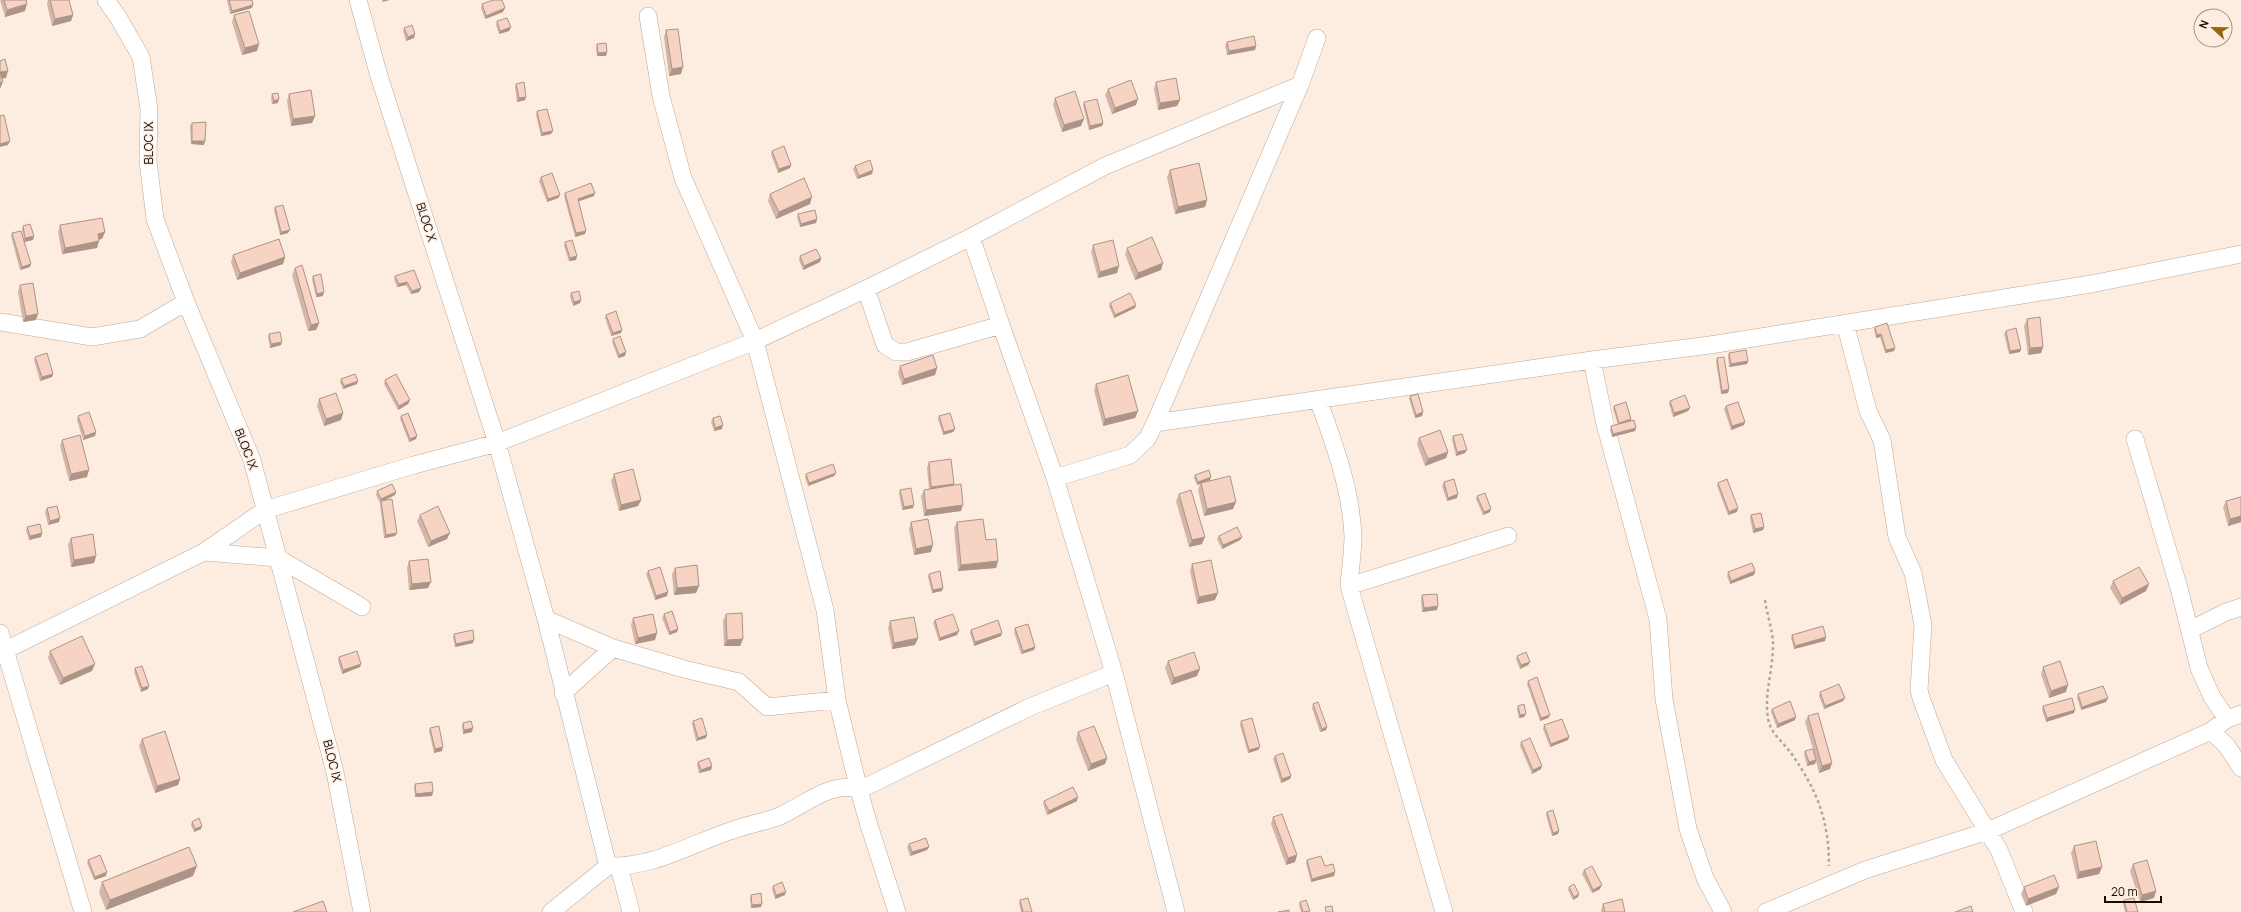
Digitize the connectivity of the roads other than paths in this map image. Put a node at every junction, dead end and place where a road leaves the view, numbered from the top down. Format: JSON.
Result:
{"nodes":[{"id":1,"x":106,"y":0,"type":"edge"},
{"id":2,"x":358,"y":0,"type":"edge"},
{"id":3,"x":648,"y":16,"type":"dead end"},
{"id":4,"x":1317,"y":38,"type":"dead end"},
{"id":5,"x":1300,"y":85,"type":"junction"},
{"id":6,"x":971,"y":238,"type":"junction"},
{"id":7,"x":2241,"y":254,"type":"edge"},
{"id":8,"x":866,"y":289,"type":"junction"},
{"id":9,"x":186,"y":302,"type":"junction"},
{"id":10,"x":0,"y":322,"type":"edge"},
{"id":11,"x":1845,"y":323,"type":"junction"},
{"id":12,"x":1000,"y":325,"type":"junction"},
{"id":13,"x":756,"y":341,"type":"junction"},
{"id":14,"x":1592,"y":360,"type":"junction"},
{"id":15,"x":1318,"y":399,"type":"junction"},
{"id":16,"x":1155,"y":423,"type":"junction"},
{"id":17,"x":2136,"y":439,"type":"dead end"},
{"id":18,"x":497,"y":443,"type":"junction"},
{"id":19,"x":1055,"y":478,"type":"junction"},
{"id":20,"x":265,"y":510,"type":"junction"},
{"id":21,"x":1508,"y":536,"type":"dead end"},
{"id":22,"x":204,"y":552,"type":"junction"},
{"id":23,"x":278,"y":558,"type":"junction"},
{"id":24,"x":1348,"y":586,"type":"junction"},
{"id":25,"x":362,"y":607,"type":"dead end"},
{"id":26,"x":2241,"y":607,"type":"edge"},
{"id":27,"x":546,"y":619,"type":"junction"},
{"id":28,"x":2190,"y":630,"type":"junction"},
{"id":29,"x":0,"y":633,"type":"edge"},
{"id":30,"x":612,"y":648,"type":"junction"},
{"id":31,"x":3,"y":652,"type":"edge"},
{"id":32,"x":1114,"y":673,"type":"junction"},
{"id":33,"x":563,"y":693,"type":"junction"},
{"id":34,"x":837,"y":700,"type":"junction"},
{"id":35,"x":2234,"y":717,"type":"edge"},
{"id":36,"x":2210,"y":731,"type":"junction"},
{"id":37,"x":2241,"y":768,"type":"edge"},
{"id":38,"x":859,"y":790,"type":"junction"},
{"id":39,"x":1988,"y":831,"type":"junction"},
{"id":40,"x":614,"y":867,"type":"junction"},
{"id":41,"x":83,"y":912,"type":"edge"},
{"id":42,"x":362,"y":912,"type":"edge"},
{"id":43,"x":551,"y":912,"type":"edge"},
{"id":44,"x":631,"y":912,"type":"edge"},
{"id":45,"x":897,"y":912,"type":"edge"},
{"id":46,"x":1176,"y":912,"type":"edge"},
{"id":47,"x":1444,"y":912,"type":"edge"},
{"id":48,"x":1723,"y":912,"type":"edge"},
{"id":49,"x":1766,"y":912,"type":"edge"},
{"id":50,"x":2024,"y":912,"type":"edge"}],
"edges":[{"from":1,"to":9,"type":"street","name":"BLOC IX"},
{"from":2,"to":18,"type":"street","name":"BLOC X"},
{"from":3,"to":13,"type":"street"},
{"from":4,"to":5,"type":"street"},
{"from":5,"to":6,"type":"street"},
{"from":5,"to":16,"type":"street"},
{"from":6,"to":8,"type":"street"},
{"from":6,"to":12,"type":"street"},
{"from":7,"to":11,"type":"street"},
{"from":8,"to":12,"type":"street"},
{"from":8,"to":13,"type":"street"},
{"from":9,"to":10,"type":"street"},
{"from":9,"to":20,"type":"street","name":"BLOC IX"},
{"from":11,"to":14,"type":"street"},
{"from":11,"to":39,"type":"street"},
{"from":12,"to":19,"type":"street"},
{"from":13,"to":18,"type":"street"},
{"from":13,"to":34,"type":"street"},
{"from":14,"to":15,"type":"street"},
{"from":14,"to":48,"type":"street"},
{"from":15,"to":16,"type":"street"},
{"from":15,"to":24,"type":"street"},
{"from":16,"to":19,"type":"street"},
{"from":17,"to":28,"type":"street"},
{"from":18,"to":20,"type":"street"},
{"from":18,"to":27,"type":"street","name":"BLOC X"},
{"from":19,"to":32,"type":"street"},
{"from":20,"to":22,"type":"street"},
{"from":20,"to":23,"type":"street","name":"BLOC IX"},
{"from":21,"to":24,"type":"street"},
{"from":22,"to":23,"type":"street"},
{"from":22,"to":31,"type":"street"},
{"from":23,"to":25,"type":"street"},
{"from":23,"to":42,"type":"street","name":"BLOC IX"},
{"from":24,"to":47,"type":"street"},
{"from":26,"to":28,"type":"street"},
{"from":27,"to":30,"type":"street"},
{"from":27,"to":33,"type":"street","name":"BLOC X"},
{"from":28,"to":35,"type":"street"},
{"from":29,"to":31,"type":"street"},
{"from":30,"to":33,"type":"street"},
{"from":30,"to":34,"type":"street"},
{"from":31,"to":41,"type":"street"},
{"from":32,"to":38,"type":"street"},
{"from":32,"to":46,"type":"street"},
{"from":33,"to":40,"type":"street","name":"BLOC X"},
{"from":34,"to":38,"type":"street"},
{"from":35,"to":36,"type":"street"},
{"from":36,"to":37,"type":"street"},
{"from":36,"to":39,"type":"street"},
{"from":38,"to":40,"type":"street"},
{"from":38,"to":45,"type":"street"},
{"from":39,"to":49,"type":"street"},
{"from":39,"to":50,"type":"street"},
{"from":40,"to":43,"type":"street"},
{"from":40,"to":44,"type":"street","name":"BLOC X"}]}
